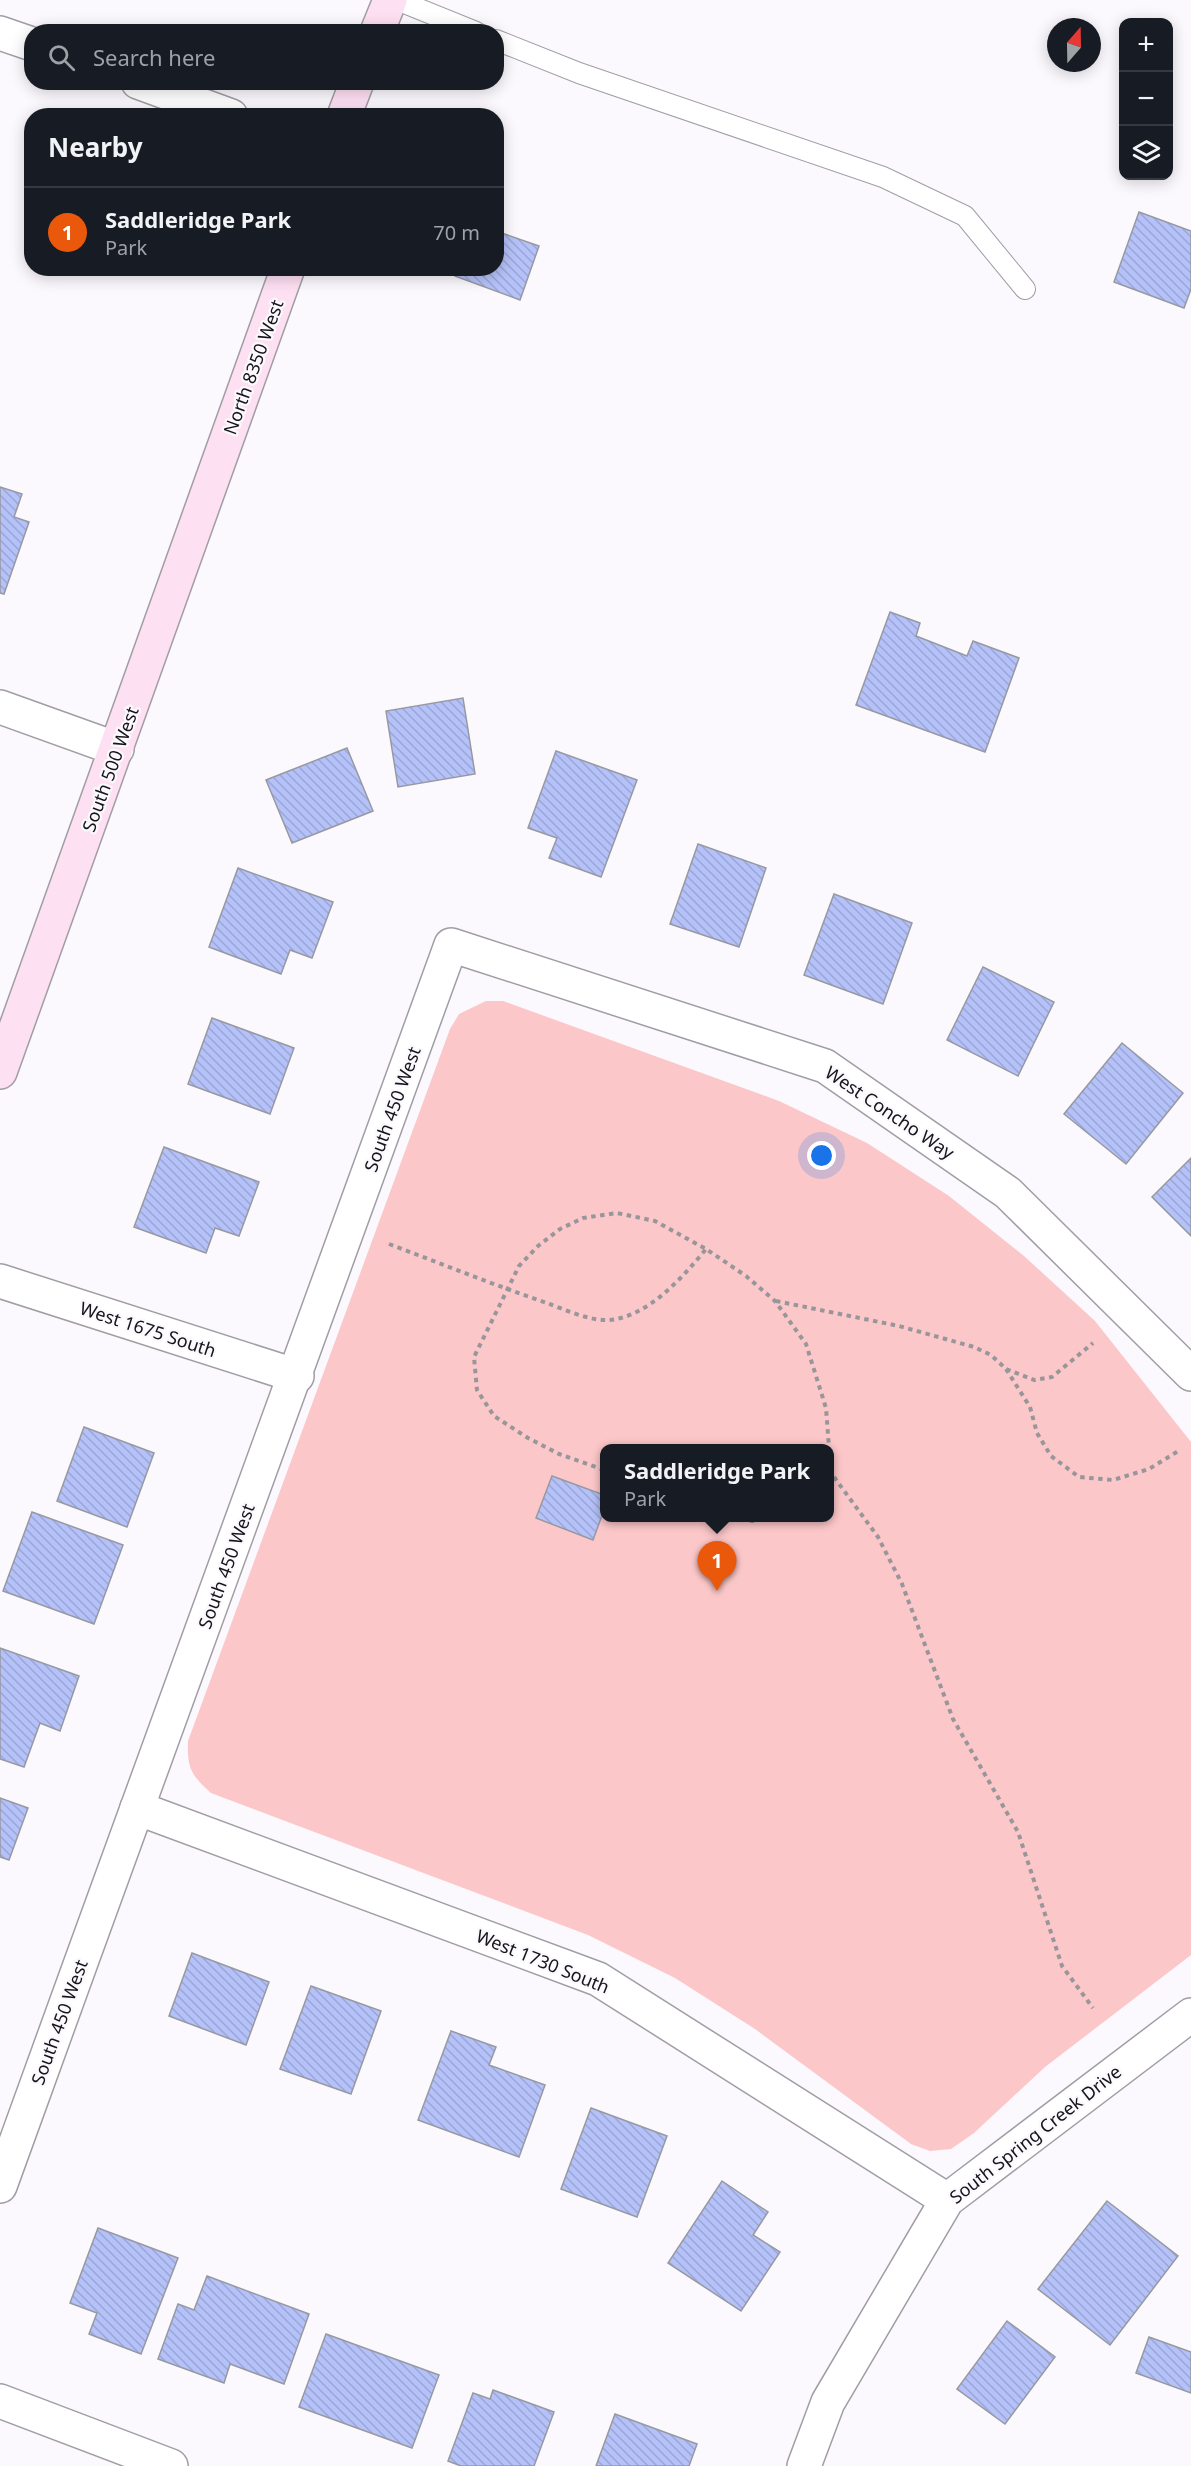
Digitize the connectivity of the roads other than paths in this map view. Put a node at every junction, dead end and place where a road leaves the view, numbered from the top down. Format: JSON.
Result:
{"nodes":[{"id":1,"x":390,"y":0,"type":"edge"},
{"id":2,"x":397,"y":0,"type":"edge"},
{"id":3,"x":380,"y":24,"type":"edge"},
{"id":4,"x":456,"y":24,"type":"edge"},
{"id":5,"x":0,"y":33,"type":"edge"},
{"id":6,"x":24,"y":42,"type":"edge"},
{"id":7,"x":504,"y":43,"type":"edge"},
{"id":8,"x":160,"y":90,"type":"edge"},
{"id":9,"x":354,"y":90,"type":"edge"},
{"id":10,"x":209,"y":108,"type":"edge"},
{"id":11,"x":347,"y":108,"type":"edge"},
{"id":12,"x":285,"y":276,"type":"edge"},
{"id":13,"x":1025,"y":289,"type":"dead end"},
{"id":14,"x":217,"y":466,"type":"joint"},
{"id":15,"x":0,"y":707,"type":"edge"},
{"id":16,"x":117,"y":749,"type":"junction"},
{"id":17,"x":451,"y":945,"type":"joint"},
{"id":18,"x":0,"y":1072,"type":"edge"},
{"id":19,"x":0,"y":1281,"type":"edge"},
{"id":20,"x":1190,"y":1371,"type":"edge"},
{"id":21,"x":297,"y":1376,"type":"junction"},
{"id":22,"x":137,"y":1808,"type":"junction"},
{"id":23,"x":1191,"y":2015,"type":"edge"},
{"id":24,"x":0,"y":2186,"type":"edge"},
{"id":25,"x":947,"y":2200,"type":"junction"},
{"id":26,"x":0,"y":2402,"type":"edge"},
{"id":27,"x":171,"y":2466,"type":"edge"},
{"id":28,"x":804,"y":2466,"type":"edge"}],
"edges":[{"from":1,"to":3,"type":"street"},
{"from":2,"to":4,"type":"lane"},
{"from":5,"to":6,"type":"street"},
{"from":7,"to":13,"type":"lane"},
{"from":8,"to":10,"type":"street"},
{"from":9,"to":11,"type":"street"},
{"from":12,"to":14,"type":"street","name":"North 8350 West"},
{"from":14,"to":16,"type":"street","name":"South 500 West"},
{"from":15,"to":16,"type":"street"},
{"from":16,"to":18,"type":"street","name":"South 500 West"},
{"from":17,"to":20,"type":"street","name":"West Concho Way"},
{"from":17,"to":21,"type":"street","name":"South 450 West"},
{"from":19,"to":21,"type":"street","name":"West 1675 South"},
{"from":21,"to":22,"type":"street","name":"South 450 West"},
{"from":22,"to":24,"type":"street","name":"South 450 West"},
{"from":22,"to":25,"type":"street","name":"West 1730 South"},
{"from":23,"to":25,"type":"street","name":"South Spring Creek Drive"},
{"from":25,"to":28,"type":"street","name":"South Spring Creek Drive"},
{"from":26,"to":27,"type":"street"}]}
